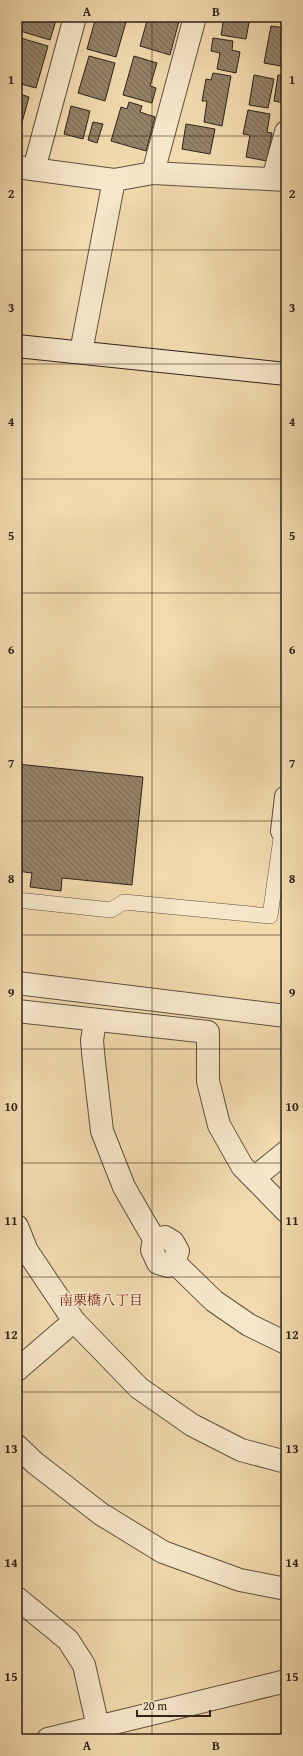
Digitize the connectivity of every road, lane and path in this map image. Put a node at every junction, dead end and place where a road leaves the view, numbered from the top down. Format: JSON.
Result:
{"nodes":[{"id":1,"x":75,"y":17,"type":"edge"},
{"id":2,"x":195,"y":17,"type":"edge"},
{"id":3,"x":286,"y":132,"type":"edge"},
{"id":4,"x":25,"y":168,"type":"edge"},
{"id":5,"x":154,"y":173,"type":"junction"},
{"id":6,"x":114,"y":180,"type":"junction"},
{"id":7,"x":279,"y":180,"type":"edge"},
{"id":8,"x":17,"y":346,"type":"edge"},
{"id":9,"x":81,"y":352,"type":"junction"},
{"id":10,"x":286,"y":374,"type":"edge"},
{"id":11,"x":286,"y":797,"type":"edge"},
{"id":12,"x":284,"y":831,"type":"edge"},
{"id":13,"x":17,"y":900,"type":"edge"},
{"id":14,"x":17,"y":983,"type":"edge"},
{"id":15,"x":17,"y":1011,"type":"edge"},
{"id":16,"x":286,"y":1016,"type":"edge"},
{"id":17,"x":95,"y":1020,"type":"junction"},
{"id":18,"x":286,"y":1152,"type":"edge"},
{"id":19,"x":254,"y":1178,"type":"junction"},
{"id":20,"x":286,"y":1211,"type":"edge"},
{"id":21,"x":17,"y":1226,"type":"edge"},
{"id":22,"x":74,"y":1321,"type":"junction"},
{"id":23,"x":286,"y":1343,"type":"edge"},
{"id":24,"x":17,"y":1370,"type":"edge"},
{"id":25,"x":17,"y":1446,"type":"edge"},
{"id":26,"x":286,"y":1462,"type":"edge"},
{"id":27,"x":286,"y":1589,"type":"edge"},
{"id":28,"x":17,"y":1598,"type":"edge"},
{"id":29,"x":286,"y":1680,"type":"edge"},
{"id":30,"x":98,"y":1727,"type":"junction"},
{"id":31,"x":48,"y":1739,"type":"edge"}],
"edges":[{"from":1,"to":4,"type":"street"},
{"from":2,"to":5,"type":"street"},
{"from":3,"to":7,"type":"street"},
{"from":4,"to":6,"type":"street"},
{"from":5,"to":6,"type":"street"},
{"from":5,"to":7,"type":"street"},
{"from":6,"to":9,"type":"street"},
{"from":8,"to":9,"type":"street"},
{"from":9,"to":10,"type":"street"},
{"from":11,"to":12,"type":"street"},
{"from":12,"to":13,"type":"lane"},
{"from":14,"to":16,"type":"street"},
{"from":15,"to":17,"type":"street"},
{"from":17,"to":19,"type":"street"},
{"from":17,"to":23,"type":"street"},
{"from":18,"to":19,"type":"street"},
{"from":19,"to":20,"type":"street"},
{"from":21,"to":22,"type":"street"},
{"from":22,"to":24,"type":"street"},
{"from":22,"to":26,"type":"street"},
{"from":25,"to":27,"type":"street"},
{"from":28,"to":30,"type":"street"},
{"from":29,"to":30,"type":"street"},
{"from":30,"to":31,"type":"street"}]}
